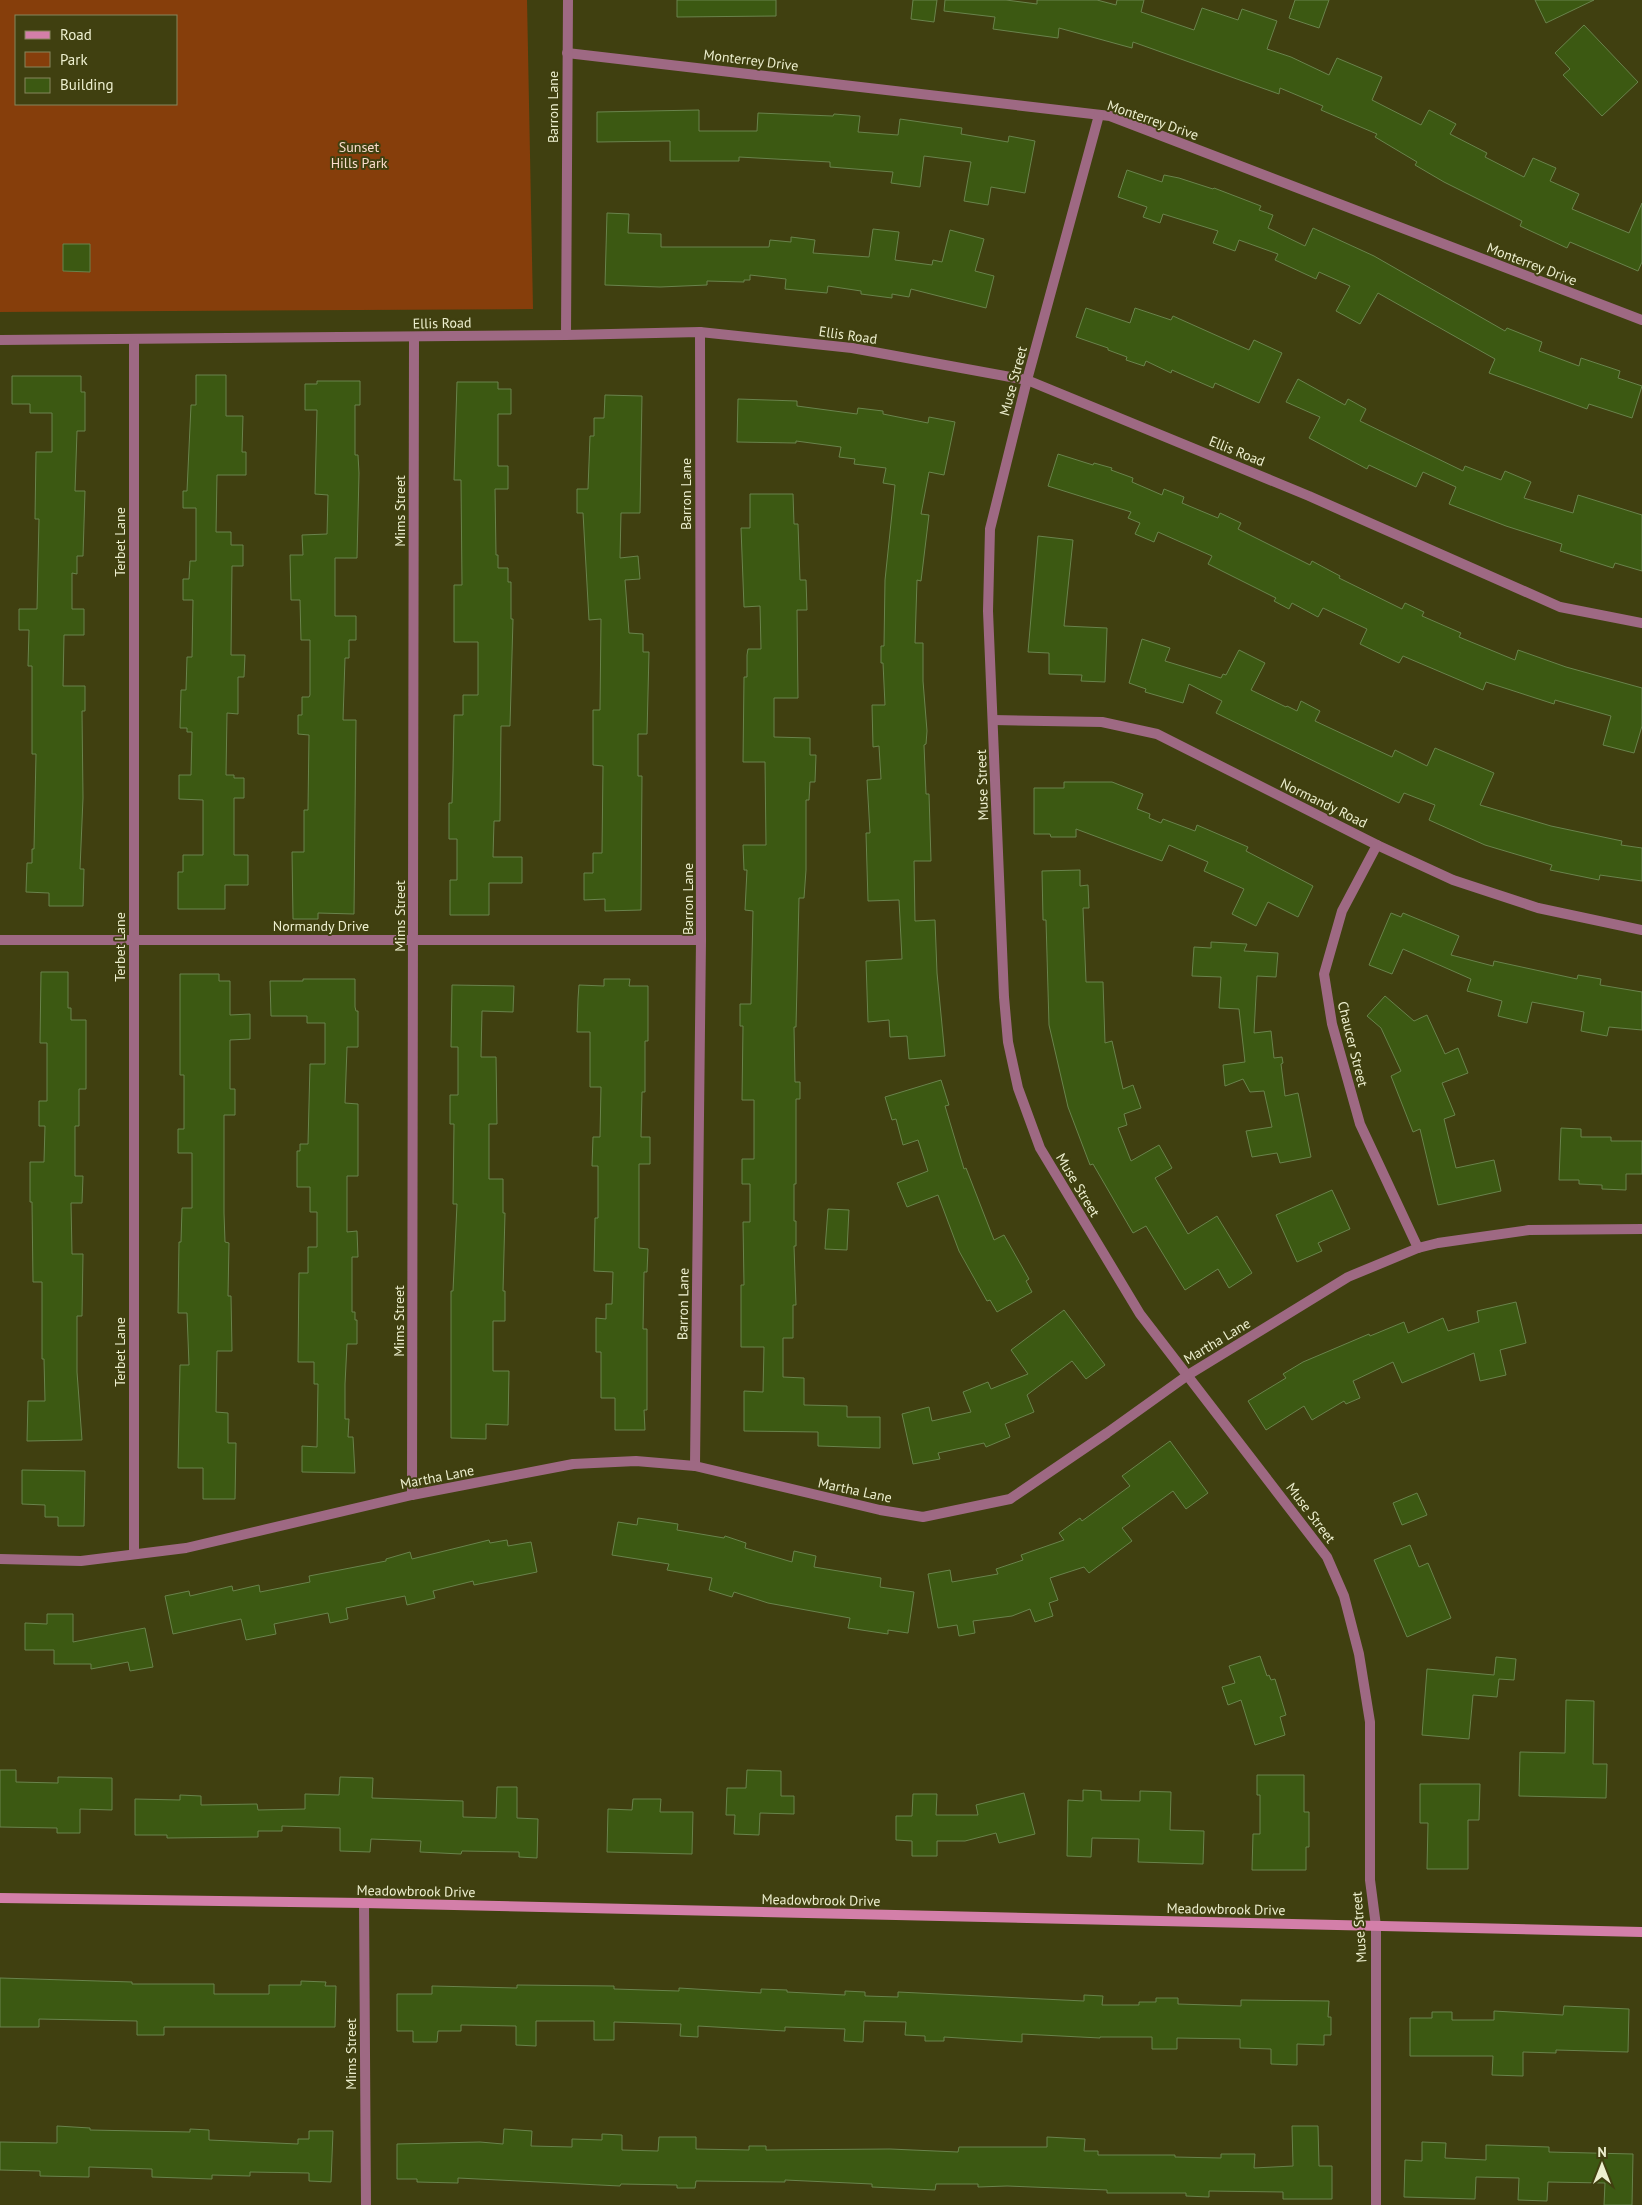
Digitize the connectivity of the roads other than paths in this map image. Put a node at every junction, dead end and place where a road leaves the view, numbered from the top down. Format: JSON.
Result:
{"nodes":[{"id":1,"x":568,"y":0,"type":"edge"},
{"id":2,"x":568,"y":53,"type":"junction"},
{"id":3,"x":1099,"y":115,"type":"junction"},
{"id":4,"x":1642,"y":320,"type":"edge"},
{"id":5,"x":700,"y":332,"type":"junction"},
{"id":6,"x":566,"y":335,"type":"junction"},
{"id":7,"x":414,"y":336,"type":"junction"},
{"id":8,"x":0,"y":340,"type":"edge"},
{"id":9,"x":134,"y":340,"type":"junction"},
{"id":10,"x":1028,"y":380,"type":"junction"},
{"id":11,"x":1642,"y":623,"type":"edge"},
{"id":12,"x":993,"y":720,"type":"junction"},
{"id":13,"x":1377,"y":845,"type":"junction"},
{"id":14,"x":1642,"y":930,"type":"edge"},
{"id":15,"x":0,"y":940,"type":"edge"},
{"id":16,"x":134,"y":940,"type":"junction"},
{"id":17,"x":413,"y":940,"type":"junction"},
{"id":18,"x":701,"y":940,"type":"junction"},
{"id":19,"x":1642,"y":1230,"type":"edge"},
{"id":20,"x":1418,"y":1248,"type":"junction"},
{"id":21,"x":1188,"y":1375,"type":"junction"},
{"id":22,"x":695,"y":1466,"type":"junction"},
{"id":23,"x":412,"y":1495,"type":"junction"},
{"id":24,"x":134,"y":1554,"type":"junction"},
{"id":25,"x":0,"y":1559,"type":"edge"},
{"id":26,"x":0,"y":1898,"type":"edge"},
{"id":27,"x":364,"y":1903,"type":"junction"},
{"id":28,"x":1376,"y":1926,"type":"junction"},
{"id":29,"x":1642,"y":1932,"type":"edge"},
{"id":30,"x":366,"y":2205,"type":"edge"},
{"id":31,"x":1376,"y":2205,"type":"edge"}],
"edges":[{"from":1,"to":2,"type":"street","name":"Barron Lane"},
{"from":2,"to":3,"type":"street","name":"Monterrey Drive"},
{"from":2,"to":6,"type":"street","name":"Barron Lane"},
{"from":3,"to":4,"type":"street","name":"Monterrey Drive"},
{"from":3,"to":10,"type":"street","name":"Muse Street"},
{"from":5,"to":6,"type":"street","name":"Ellis Road"},
{"from":5,"to":10,"type":"street","name":"Ellis Road"},
{"from":5,"to":18,"type":"street","name":"Barron Lane"},
{"from":6,"to":7,"type":"street","name":"Ellis Road"},
{"from":7,"to":9,"type":"street","name":"Ellis Road"},
{"from":7,"to":17,"type":"street","name":"Mims Street"},
{"from":8,"to":9,"type":"street","name":"Ellis Road"},
{"from":9,"to":16,"type":"street","name":"Terbet Lane"},
{"from":10,"to":11,"type":"street","name":"Ellis Road"},
{"from":10,"to":12,"type":"street","name":"Muse Street"},
{"from":12,"to":13,"type":"street","name":"Normandy Road"},
{"from":12,"to":21,"type":"street","name":"Muse Street"},
{"from":13,"to":14,"type":"street","name":"Normandy Road"},
{"from":13,"to":20,"type":"street","name":"Chaucer Street"},
{"from":15,"to":16,"type":"street","name":"Normandy Drive"},
{"from":16,"to":17,"type":"street","name":"Normandy Drive"},
{"from":16,"to":24,"type":"street","name":"Terbet Lane"},
{"from":17,"to":18,"type":"street","name":"Normandy Drive"},
{"from":17,"to":23,"type":"street","name":"Mims Street"},
{"from":18,"to":22,"type":"street","name":"Barron Lane"},
{"from":19,"to":20,"type":"street","name":"Martha Lane"},
{"from":20,"to":21,"type":"street","name":"Martha Lane"},
{"from":21,"to":22,"type":"street","name":"Martha Lane"},
{"from":21,"to":28,"type":"street","name":"Muse Street"},
{"from":22,"to":23,"type":"street","name":"Martha Lane"},
{"from":23,"to":24,"type":"street","name":"Martha Lane"},
{"from":24,"to":25,"type":"street","name":"Martha Lane"},
{"from":26,"to":27,"type":"main road","name":"Meadowbrook Drive"},
{"from":27,"to":28,"type":"main road","name":"Meadowbrook Drive"},
{"from":27,"to":30,"type":"street","name":"Mims Street"},
{"from":28,"to":29,"type":"main road","name":"Meadowbrook Drive"},
{"from":28,"to":31,"type":"street","name":"Muse Street"}]}
